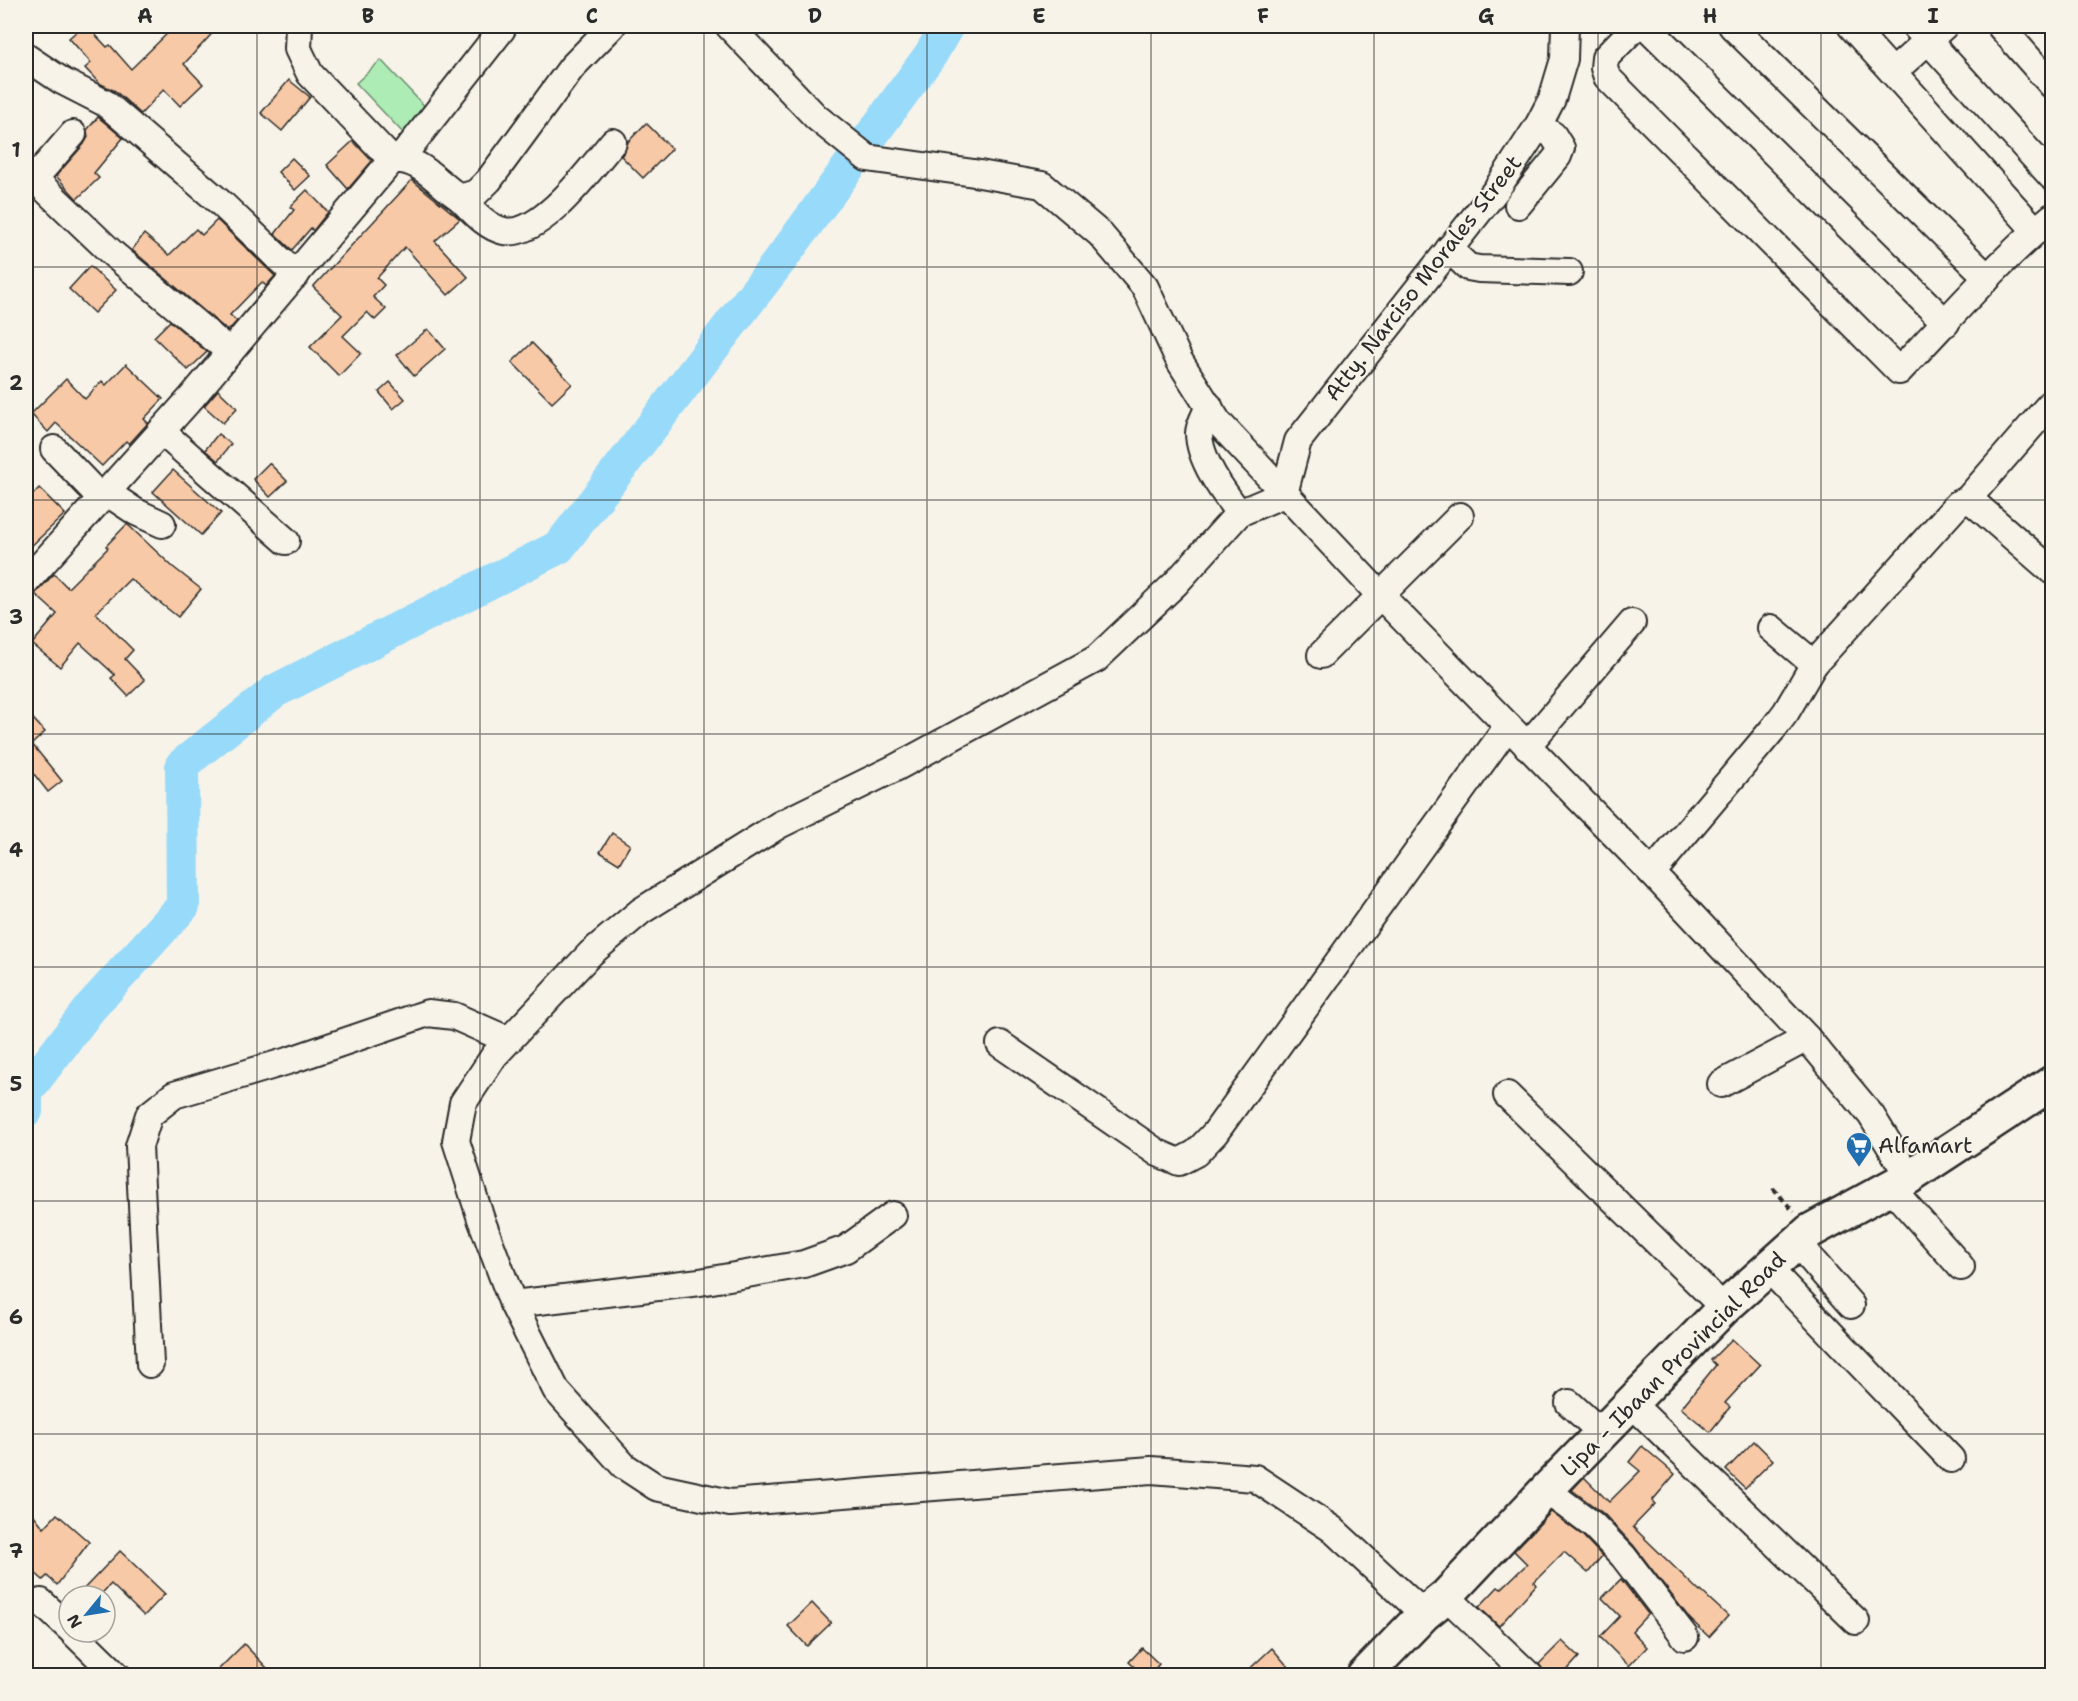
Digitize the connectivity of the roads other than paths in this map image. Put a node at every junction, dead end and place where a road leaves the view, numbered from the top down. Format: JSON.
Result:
{"nodes":[{"id":1,"x":299,"y":26,"type":"edge"},
{"id":2,"x":612,"y":26,"type":"edge"},
{"id":3,"x":729,"y":26,"type":"edge"},
{"id":4,"x":1565,"y":26,"type":"edge"},
{"id":5,"x":1636,"y":26,"type":"edge"},
{"id":6,"x":1646,"y":26,"type":"edge"},
{"id":7,"x":1732,"y":26,"type":"edge"},
{"id":8,"x":1851,"y":26,"type":"edge"},
{"id":9,"x":2000,"y":26,"type":"edge"},
{"id":10,"x":502,"y":29,"type":"dead end"},
{"id":11,"x":1929,"y":30,"type":"edge"},
{"id":12,"x":26,"y":57,"type":"edge"},
{"id":13,"x":1893,"y":72,"type":"junction"},
{"id":14,"x":2052,"y":85,"type":"edge"},
{"id":15,"x":1538,"y":126,"type":"junction"},
{"id":16,"x":73,"y":134,"type":"dead end"},
{"id":17,"x":613,"y":142,"type":"dead end"},
{"id":18,"x":397,"y":159,"type":"junction"},
{"id":19,"x":30,"y":175,"type":"edge"},
{"id":20,"x":2052,"y":177,"type":"edge"},
{"id":21,"x":460,"y":198,"type":"junction"},
{"id":22,"x":1518,"y":205,"type":"dead end"},
{"id":23,"x":2044,"y":224,"type":"edge"},
{"id":24,"x":1449,"y":249,"type":"junction"},
{"id":25,"x":1569,"y":272,"type":"dead end"},
{"id":26,"x":296,"y":275,"type":"junction"},
{"id":27,"x":1988,"y":278,"type":"junction"},
{"id":28,"x":1946,"y":323,"type":"junction"},
{"id":29,"x":230,"y":352,"type":"junction"},
{"id":30,"x":2052,"y":402,"type":"edge"},
{"id":31,"x":1209,"y":406,"type":"junction"},
{"id":32,"x":161,"y":431,"type":"junction"},
{"id":33,"x":54,"y":449,"type":"dead end"},
{"id":34,"x":1284,"y":494,"type":"junction"},
{"id":35,"x":104,"y":495,"type":"junction"},
{"id":36,"x":1967,"y":500,"type":"junction"},
{"id":37,"x":1239,"y":513,"type":"junction"},
{"id":38,"x":1460,"y":516,"type":"dead end"},
{"id":39,"x":162,"y":524,"type":"dead end"},
{"id":40,"x":286,"y":541,"type":"dead end"},
{"id":41,"x":2052,"y":571,"type":"edge"},
{"id":42,"x":26,"y":582,"type":"edge"},
{"id":43,"x":1380,"y":595,"type":"junction"},
{"id":44,"x":1632,"y":623,"type":"dead end"},
{"id":45,"x":1771,"y":627,"type":"dead end"},
{"id":46,"x":1321,"y":655,"type":"dead end"},
{"id":47,"x":1814,"y":664,"type":"junction"},
{"id":48,"x":1508,"y":726,"type":"junction"},
{"id":49,"x":1527,"y":746,"type":"junction"},
{"id":50,"x":1652,"y":873,"type":"junction"},
{"id":51,"x":1807,"y":1038,"type":"junction"},
{"id":52,"x":508,"y":1040,"type":"junction"},
{"id":53,"x":1000,"y":1044,"type":"dead end"},
{"id":54,"x":2052,"y":1083,"type":"edge"},
{"id":55,"x":1721,"y":1084,"type":"dead end"},
{"id":56,"x":1507,"y":1095,"type":"dead end"},
{"id":57,"x":1899,"y":1182,"type":"junction"},
{"id":58,"x":893,"y":1215,"type":"dead end"},
{"id":59,"x":1804,"y":1237,"type":"junction"},
{"id":60,"x":1960,"y":1267,"type":"dead end"},
{"id":61,"x":1768,"y":1268,"type":"junction"},
{"id":62,"x":513,"y":1304,"type":"junction"},
{"id":63,"x":1851,"y":1305,"type":"dead end"},
{"id":64,"x":1724,"y":1308,"type":"junction"},
{"id":65,"x":150,"y":1364,"type":"dead end"},
{"id":66,"x":1569,"y":1403,"type":"dead end"},
{"id":67,"x":1631,"y":1403,"type":"junction"},
{"id":68,"x":1602,"y":1433,"type":"junction"},
{"id":69,"x":1951,"y":1459,"type":"dead end"},
{"id":70,"x":1546,"y":1490,"type":"junction"},
{"id":71,"x":41,"y":1602,"type":"dead end"},
{"id":72,"x":1435,"y":1605,"type":"junction"},
{"id":73,"x":57,"y":1617,"type":"edge"},
{"id":74,"x":1856,"y":1621,"type":"dead end"},
{"id":75,"x":1685,"y":1637,"type":"dead end"},
{"id":76,"x":85,"y":1644,"type":"edge"},
{"id":77,"x":118,"y":1676,"type":"edge"},
{"id":78,"x":1364,"y":1676,"type":"edge"},
{"id":79,"x":1530,"y":1676,"type":"edge"}],
"edges":[{"from":1,"to":18,"type":"street"},
{"from":2,"to":21,"type":"street"},
{"from":3,"to":31,"type":"street"},
{"from":4,"to":15,"type":"street","name":"Atty. Narciso Morales Street"},
{"from":5,"to":28,"type":"street"},
{"from":6,"to":28,"type":"street"},
{"from":7,"to":27,"type":"street"},
{"from":8,"to":13,"type":"street"},
{"from":9,"to":14,"type":"street"},
{"from":10,"to":18,"type":"street"},
{"from":11,"to":13,"type":"street"},
{"from":11,"to":20,"type":"street"},
{"from":12,"to":26,"type":"street"},
{"from":13,"to":23,"type":"street"},
{"from":15,"to":22,"type":"street"},
{"from":15,"to":24,"type":"street","name":"Atty. Narciso Morales Street"},
{"from":16,"to":19,"type":"street"},
{"from":17,"to":21,"type":"street"},
{"from":18,"to":21,"type":"street"},
{"from":18,"to":26,"type":"street"},
{"from":19,"to":29,"type":"street"},
{"from":23,"to":27,"type":"street"},
{"from":24,"to":25,"type":"street"},
{"from":24,"to":34,"type":"street","name":"Atty. Narciso Morales Street"},
{"from":26,"to":29,"type":"street"},
{"from":27,"to":28,"type":"street"},
{"from":29,"to":32,"type":"street"},
{"from":30,"to":36,"type":"street"},
{"from":31,"to":34,"type":"street"},
{"from":31,"to":37,"type":"street"},
{"from":32,"to":35,"type":"street"},
{"from":32,"to":40,"type":"street"},
{"from":33,"to":35,"type":"street"},
{"from":34,"to":37,"type":"street"},
{"from":34,"to":43,"type":"street"},
{"from":35,"to":39,"type":"street"},
{"from":35,"to":42,"type":"street"},
{"from":36,"to":41,"type":"street"},
{"from":36,"to":47,"type":"street"},
{"from":37,"to":52,"type":"street"},
{"from":38,"to":43,"type":"street"},
{"from":43,"to":46,"type":"street"},
{"from":43,"to":48,"type":"street"},
{"from":44,"to":49,"type":"street"},
{"from":45,"to":47,"type":"street"},
{"from":47,"to":50,"type":"street"},
{"from":48,"to":49,"type":"street"},
{"from":48,"to":53,"type":"street"},
{"from":49,"to":50,"type":"street"},
{"from":50,"to":51,"type":"street"},
{"from":51,"to":55,"type":"street"},
{"from":51,"to":57,"type":"street"},
{"from":52,"to":62,"type":"street"},
{"from":52,"to":65,"type":"street"},
{"from":54,"to":57,"type":"main road","name":"Lipa - Ibaan Provincial Road"},
{"from":56,"to":64,"type":"street"},
{"from":57,"to":59,"type":"main road","name":"Lipa - Ibaan Provincial Road"},
{"from":57,"to":60,"type":"street"},
{"from":58,"to":62,"type":"street"},
{"from":59,"to":61,"type":"main road","name":"Lipa - Ibaan Provincial Road"},
{"from":59,"to":63,"type":"street"},
{"from":61,"to":64,"type":"main road","name":"Lipa - Ibaan Provincial Road"},
{"from":61,"to":69,"type":"street"},
{"from":62,"to":72,"type":"street"},
{"from":64,"to":67,"type":"main road","name":"Lipa - Ibaan Provincial Road"},
{"from":66,"to":68,"type":"street"},
{"from":67,"to":68,"type":"main road","name":"Lipa - Ibaan Provincial Road"},
{"from":67,"to":74,"type":"street"},
{"from":68,"to":70,"type":"main road","name":"Lipa - Ibaan Provincial Road"},
{"from":70,"to":72,"type":"main road","name":"Lipa - Ibaan Provincial Road"},
{"from":70,"to":75,"type":"street"},
{"from":71,"to":73,"type":"street"},
{"from":72,"to":78,"type":"main road","name":"Lipa - Ibaan Provincial Road"},
{"from":72,"to":79,"type":"street"},
{"from":76,"to":77,"type":"street"}]}
